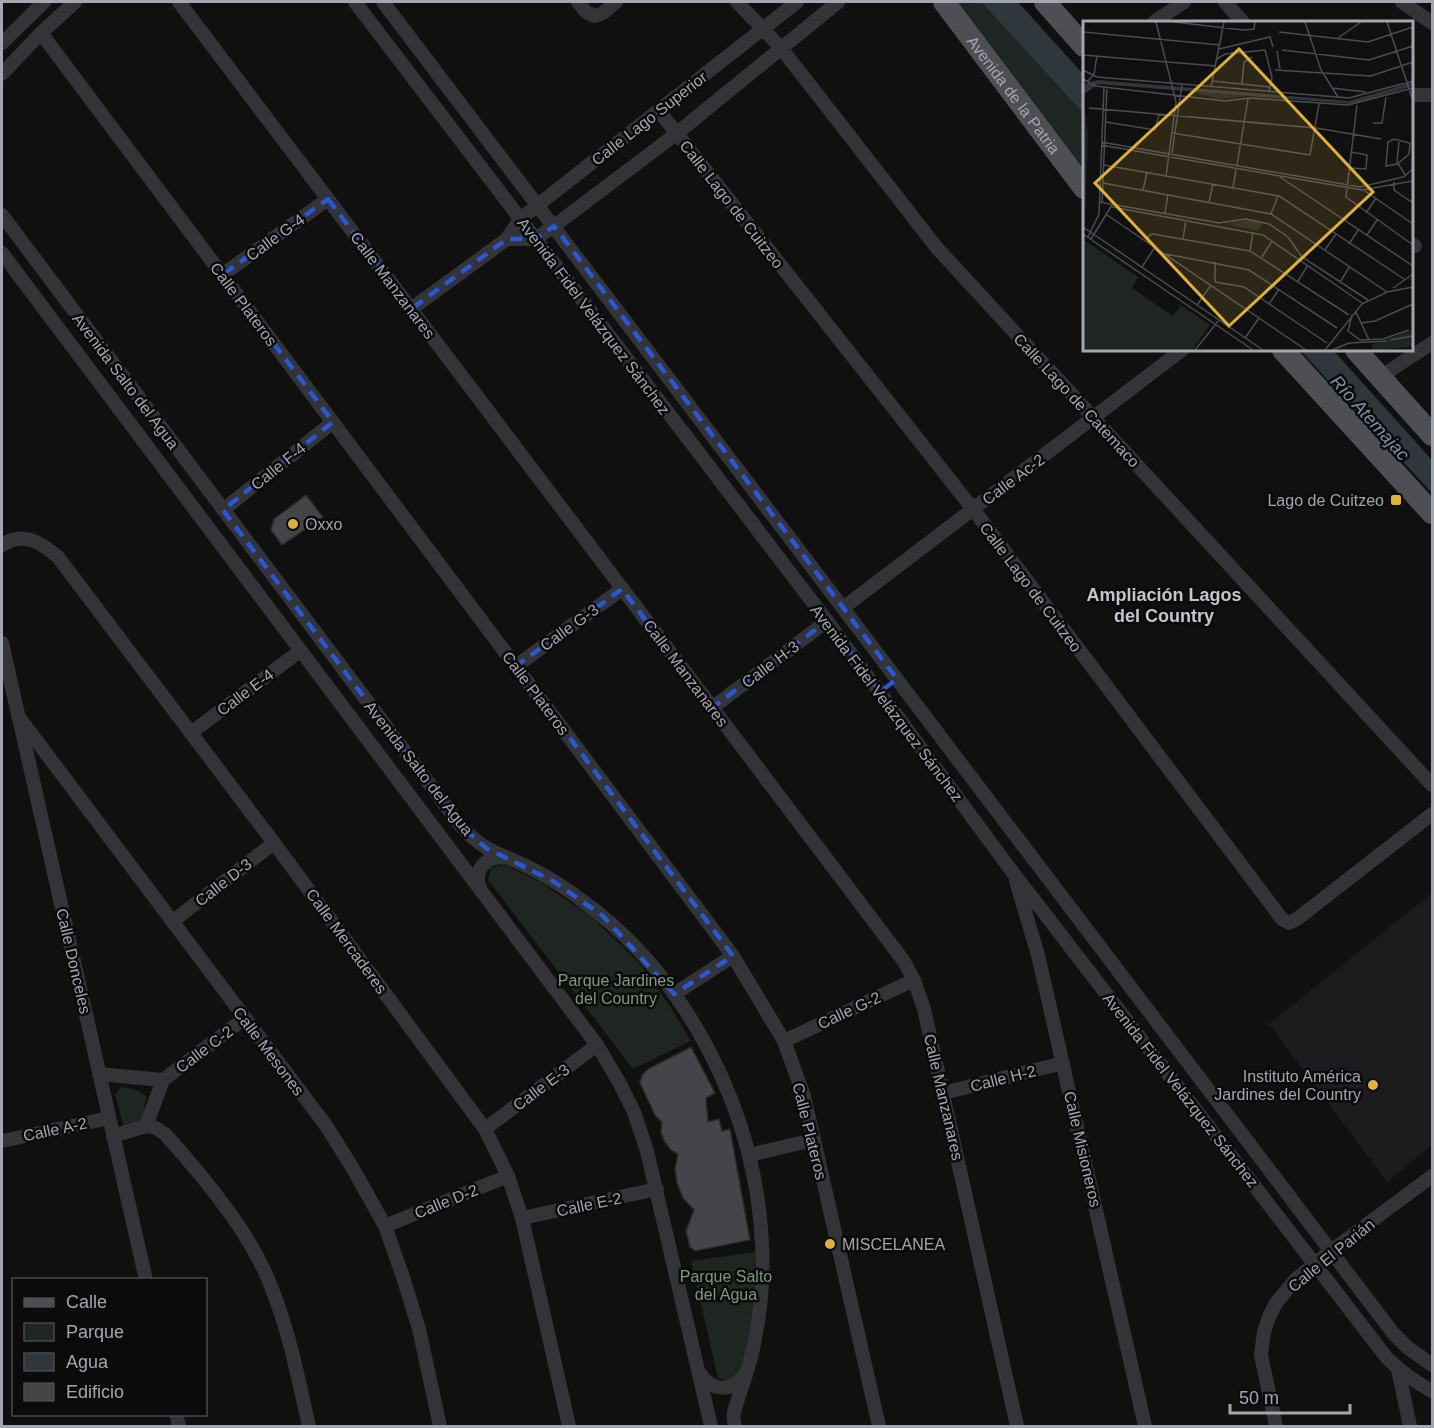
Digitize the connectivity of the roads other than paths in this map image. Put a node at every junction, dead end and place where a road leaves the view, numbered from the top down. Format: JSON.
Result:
{"nodes":[{"id":1,"x":44,"y":2,"type":"edge"},
{"id":2,"x":75,"y":2,"type":"edge"},
{"id":3,"x":179,"y":2,"type":"edge"},
{"id":4,"x":355,"y":2,"type":"edge"},
{"id":5,"x":383,"y":2,"type":"edge"},
{"id":6,"x":578,"y":2,"type":"edge"},
{"id":7,"x":616,"y":2,"type":"edge"},
{"id":8,"x":737,"y":2,"type":"edge"},
{"id":9,"x":797,"y":2,"type":"edge"},
{"id":10,"x":838,"y":2,"type":"edge"},
{"id":11,"x":944,"y":2,"type":"edge"},
{"id":12,"x":1045,"y":2,"type":"edge"},
{"id":13,"x":1184,"y":2,"type":"edge"},
{"id":14,"x":1225,"y":2,"type":"edge"},
{"id":15,"x":1402,"y":2,"type":"edge"},
{"id":16,"x":1156,"y":21,"type":"edge"},
{"id":17,"x":1242,"y":21,"type":"edge"},
{"id":18,"x":1432,"y":23,"type":"edge"},
{"id":19,"x":763,"y":28,"type":"junction"},
{"id":20,"x":41,"y":33,"type":"junction"},
{"id":21,"x":2,"y":43,"type":"edge"},
{"id":22,"x":1083,"y":45,"type":"edge"},
{"id":23,"x":781,"y":48,"type":"junction"},
{"id":24,"x":426,"y":58,"type":"junction"},
{"id":25,"x":409,"y":72,"type":"junction"},
{"id":26,"x":2,"y":74,"type":"edge"},
{"id":27,"x":1413,"y":95,"type":"edge"},
{"id":28,"x":1432,"y":95,"type":"edge"},
{"id":29,"x":659,"y":111,"type":"junction"},
{"id":30,"x":676,"y":134,"type":"junction"},
{"id":31,"x":1083,"y":187,"type":"edge"},
{"id":32,"x":328,"y":199,"type":"junction"},
{"id":33,"x":538,"y":206,"type":"junction"},
{"id":34,"x":2,"y":215,"type":"edge"},
{"id":35,"x":520,"y":219,"type":"junction"},
{"id":36,"x":554,"y":226,"type":"junction"},
{"id":37,"x":507,"y":239,"type":"junction"},
{"id":38,"x":535,"y":239,"type":"junction"},
{"id":39,"x":2,"y":253,"type":"edge"},
{"id":40,"x":222,"y":275,"type":"junction"},
{"id":41,"x":612,"y":302,"type":"junction"},
{"id":42,"x":411,"y":309,"type":"junction"},
{"id":43,"x":594,"y":316,"type":"junction"},
{"id":44,"x":1432,"y":343,"type":"edge"},
{"id":45,"x":1181,"y":351,"type":"edge"},
{"id":46,"x":1284,"y":351,"type":"edge"},
{"id":47,"x":1357,"y":351,"type":"edge"},
{"id":48,"x":1408,"y":354,"type":"edge"},
{"id":49,"x":107,"y":355,"type":"junction"},
{"id":50,"x":89,"y":370,"type":"junction"},
{"id":51,"x":1380,"y":377,"type":"junction"},
{"id":52,"x":1093,"y":417,"type":"junction"},
{"id":53,"x":333,"y":422,"type":"junction"},
{"id":54,"x":1430,"y":428,"type":"edge"},
{"id":55,"x":973,"y":509,"type":"junction"},
{"id":56,"x":223,"y":510,"type":"junction"},
{"id":57,"x":1432,"y":513,"type":"edge"},
{"id":58,"x":2,"y":545,"type":"edge"},
{"id":59,"x":622,"y":589,"type":"junction"},
{"id":60,"x":843,"y":608,"type":"junction"},
{"id":61,"x":827,"y":621,"type":"junction"},
{"id":62,"x":2,"y":644,"type":"edge"},
{"id":63,"x":300,"y":651,"type":"junction"},
{"id":64,"x":516,"y":666,"type":"junction"},
{"id":65,"x":897,"y":679,"type":"junction"},
{"id":66,"x":360,"y":691,"type":"junction"},
{"id":67,"x":880,"y":692,"type":"junction"},
{"id":68,"x":341,"y":706,"type":"junction"},
{"id":69,"x":712,"y":708,"type":"junction"},
{"id":70,"x":18,"y":716,"type":"junction"},
{"id":71,"x":191,"y":733,"type":"junction"},
{"id":72,"x":1432,"y":785,"type":"edge"},
{"id":73,"x":1432,"y":814,"type":"edge"},
{"id":74,"x":274,"y":843,"type":"junction"},
{"id":75,"x":505,"y":857,"type":"junction"},
{"id":76,"x":1014,"y":874,"type":"junction"},
{"id":77,"x":484,"y":896,"type":"junction"},
{"id":78,"x":172,"y":921,"type":"junction"},
{"id":79,"x":733,"y":956,"type":"junction"},
{"id":80,"x":914,"y":980,"type":"junction"},
{"id":81,"x":674,"y":994,"type":"junction"},
{"id":82,"x":244,"y":1018,"type":"junction"},
{"id":83,"x":784,"y":1041,"type":"junction"},
{"id":84,"x":597,"y":1045,"type":"junction"},
{"id":85,"x":1063,"y":1063,"type":"junction"},
{"id":86,"x":99,"y":1074,"type":"junction"},
{"id":87,"x":163,"y":1080,"type":"junction"},
{"id":88,"x":943,"y":1093,"type":"junction"},
{"id":89,"x":109,"y":1118,"type":"junction"},
{"id":90,"x":146,"y":1126,"type":"junction"},
{"id":91,"x":485,"y":1129,"type":"junction"},
{"id":92,"x":113,"y":1136,"type":"junction"},
{"id":93,"x":813,"y":1140,"type":"junction"},
{"id":94,"x":2,"y":1141,"type":"edge"},
{"id":95,"x":749,"y":1155,"type":"junction"},
{"id":96,"x":507,"y":1176,"type":"junction"},
{"id":97,"x":1430,"y":1182,"type":"edge"},
{"id":98,"x":657,"y":1189,"type":"junction"},
{"id":99,"x":522,"y":1218,"type":"junction"},
{"id":100,"x":384,"y":1226,"type":"junction"},
{"id":101,"x":1331,"y":1251,"type":"junction"},
{"id":102,"x":1315,"y":1264,"type":"junction"},
{"id":103,"x":146,"y":1278,"type":"edge"},
{"id":104,"x":1432,"y":1365,"type":"edge"},
{"id":105,"x":697,"y":1368,"type":"junction"},
{"id":106,"x":1398,"y":1369,"type":"junction"},
{"id":107,"x":746,"y":1374,"type":"junction"},
{"id":108,"x":1432,"y":1391,"type":"edge"},
{"id":109,"x":309,"y":1426,"type":"edge"},
{"id":110,"x":440,"y":1426,"type":"edge"},
{"id":111,"x":569,"y":1426,"type":"edge"},
{"id":112,"x":711,"y":1426,"type":"edge"},
{"id":113,"x":735,"y":1426,"type":"edge"},
{"id":114,"x":879,"y":1426,"type":"edge"},
{"id":115,"x":1017,"y":1426,"type":"edge"},
{"id":116,"x":1145,"y":1426,"type":"edge"},
{"id":117,"x":1276,"y":1426,"type":"edge"},
{"id":118,"x":1410,"y":1426,"type":"edge"}],
"edges":[{"from":1,"to":21,"type":"street"},
{"from":2,"to":20,"type":"street"},
{"from":3,"to":32,"type":"street","name":"Calle Manzanares"},
{"from":4,"to":25,"type":"street","name":"Avenida Fidel Velázquez Sánchez"},
{"from":5,"to":24,"type":"street","name":"Avenida Fidel Velázquez Sánchez"},
{"from":6,"to":7,"type":"street"},
{"from":8,"to":19,"type":"street","name":"Calle Lago de Catemaco"},
{"from":9,"to":19,"type":"street","name":"Calle Lago Superior"},
{"from":10,"to":23,"type":"street","name":"Calle Lago Superior"},
{"from":11,"to":31,"type":"main road","name":"Avenida de la Patria"},
{"from":12,"to":22,"type":"main road"},
{"from":13,"to":16,"type":"street"},
{"from":14,"to":17,"type":"street"},
{"from":15,"to":18,"type":"street"},
{"from":19,"to":23,"type":"street","name":"Calle Lago de Catemaco"},
{"from":19,"to":29,"type":"street","name":"Calle Lago Superior"},
{"from":20,"to":26,"type":"street"},
{"from":20,"to":40,"type":"street","name":"Calle Plateros"},
{"from":23,"to":30,"type":"street","name":"Calle Lago Superior"},
{"from":23,"to":52,"type":"street","name":"Calle Lago de Catemaco"},
{"from":24,"to":25,"type":"street"},
{"from":24,"to":33,"type":"street","name":"Avenida Fidel Velázquez Sánchez"},
{"from":25,"to":35,"type":"street","name":"Avenida Fidel Velázquez Sánchez"},
{"from":27,"to":28,"type":"street"},
{"from":29,"to":30,"type":"street","name":"Calle Lago de Cuitzeo"},
{"from":29,"to":33,"type":"street","name":"Calle Lago Superior"},
{"from":30,"to":36,"type":"street","name":"Calle Lago Superior"},
{"from":30,"to":55,"type":"street","name":"Calle Lago de Cuitzeo"},
{"from":32,"to":40,"type":"street","name":"Calle G-4"},
{"from":32,"to":42,"type":"street","name":"Calle Manzanares"},
{"from":33,"to":35,"type":"street","name":"Calle Lago Superior"},
{"from":33,"to":36,"type":"street","name":"Avenida Fidel Velázquez Sánchez"},
{"from":34,"to":49,"type":"street","name":"Avenida Salto del Agua"},
{"from":35,"to":37,"type":"street","name":"Calle Lago Superior"},
{"from":35,"to":38,"type":"street","name":"Avenida Fidel Velázquez Sánchez"},
{"from":36,"to":38,"type":"street","name":"Calle Lago Superior"},
{"from":36,"to":41,"type":"street","name":"Avenida Fidel Velázquez Sánchez"},
{"from":37,"to":38,"type":"street"},
{"from":37,"to":42,"type":"street","name":"Calle Lago Superior"},
{"from":38,"to":43,"type":"street","name":"Avenida Fidel Velázquez Sánchez"},
{"from":39,"to":50,"type":"street","name":"Avenida Salto del Agua"},
{"from":40,"to":53,"type":"street","name":"Calle Plateros"},
{"from":41,"to":43,"type":"street"},
{"from":41,"to":60,"type":"street","name":"Avenida Fidel Velázquez Sánchez"},
{"from":42,"to":59,"type":"street","name":"Calle Manzanares"},
{"from":43,"to":61,"type":"street","name":"Avenida Fidel Velázquez Sánchez"},
{"from":44,"to":48,"type":"street"},
{"from":45,"to":52,"type":"street","name":"Calle Ac-2"},
{"from":46,"to":57,"type":"main road"},
{"from":47,"to":51,"type":"main road"},
{"from":48,"to":51,"type":"street"},
{"from":49,"to":50,"type":"street"},
{"from":49,"to":56,"type":"street","name":"Avenida Salto del Agua"},
{"from":50,"to":63,"type":"street","name":"Avenida Salto del Agua"},
{"from":51,"to":54,"type":"main road"},
{"from":52,"to":55,"type":"street","name":"Calle Ac-2"},
{"from":52,"to":72,"type":"street","name":"Calle Lago de Catemaco"},
{"from":53,"to":56,"type":"street","name":"Calle F-4"},
{"from":53,"to":64,"type":"street","name":"Calle Plateros"},
{"from":55,"to":60,"type":"street","name":"Calle Ac-2"},
{"from":55,"to":73,"type":"street","name":"Calle Lago de Cuitzeo"},
{"from":56,"to":66,"type":"street","name":"Avenida Salto del Agua"},
{"from":58,"to":71,"type":"street","name":"Calle Mercaderes"},
{"from":59,"to":64,"type":"street","name":"Calle G-3"},
{"from":59,"to":69,"type":"street","name":"Calle Manzanares"},
{"from":60,"to":65,"type":"street","name":"Avenida Fidel Velázquez Sánchez"},
{"from":61,"to":67,"type":"street","name":"Avenida Fidel Velázquez Sánchez"},
{"from":61,"to":69,"type":"street","name":"Calle H-3"},
{"from":62,"to":70,"type":"street","name":"Calle Donceles"},
{"from":63,"to":68,"type":"street","name":"Avenida Salto del Agua"},
{"from":63,"to":71,"type":"street","name":"Calle E-4"},
{"from":64,"to":79,"type":"street","name":"Calle Plateros"},
{"from":65,"to":67,"type":"street"},
{"from":65,"to":101,"type":"street","name":"Avenida Fidel Velázquez Sánchez"},
{"from":66,"to":68,"type":"street"},
{"from":66,"to":75,"type":"street","name":"Avenida Salto del Agua"},
{"from":67,"to":76,"type":"street","name":"Avenida Fidel Velázquez Sánchez"},
{"from":68,"to":77,"type":"street","name":"Avenida Salto del Agua"},
{"from":69,"to":80,"type":"street","name":"Calle Manzanares"},
{"from":70,"to":78,"type":"street","name":"Calle Mesones"},
{"from":70,"to":86,"type":"street","name":"Calle Donceles"},
{"from":71,"to":74,"type":"street","name":"Calle Mercaderes"},
{"from":74,"to":78,"type":"street","name":"Calle D-3"},
{"from":74,"to":91,"type":"street","name":"Calle Mercaderes"},
{"from":75,"to":77,"type":"street"},
{"from":75,"to":81,"type":"street","name":"Avenida Salto del Agua"},
{"from":76,"to":85,"type":"street","name":"Calle Misioneros"},
{"from":76,"to":102,"type":"street","name":"Avenida Fidel Velázquez Sánchez"},
{"from":77,"to":84,"type":"street","name":"Avenida Salto del Agua"},
{"from":78,"to":82,"type":"street","name":"Calle Mesones"},
{"from":79,"to":81,"type":"street"},
{"from":79,"to":83,"type":"street","name":"Calle Plateros"},
{"from":80,"to":83,"type":"street","name":"Calle G-2"},
{"from":80,"to":88,"type":"street","name":"Calle Manzanares"},
{"from":81,"to":95,"type":"street","name":"Avenida Salto del Agua"},
{"from":82,"to":87,"type":"street","name":"Calle C-2"},
{"from":82,"to":100,"type":"street","name":"Calle Mesones"},
{"from":83,"to":93,"type":"street","name":"Calle Plateros"},
{"from":84,"to":91,"type":"street","name":"Calle E-3"},
{"from":84,"to":98,"type":"street","name":"Avenida Salto del Agua"},
{"from":85,"to":88,"type":"street","name":"Calle H-2"},
{"from":85,"to":116,"type":"street","name":"Calle Misioneros"},
{"from":86,"to":87,"type":"street","name":"Calle C-2"},
{"from":86,"to":89,"type":"street","name":"Calle Donceles"},
{"from":87,"to":90,"type":"street","name":"Calle C-2"},
{"from":88,"to":115,"type":"street","name":"Calle Manzanares"},
{"from":89,"to":92,"type":"street","name":"Calle Donceles"},
{"from":89,"to":94,"type":"street","name":"Calle A-2"},
{"from":90,"to":92,"type":"street"},
{"from":90,"to":109,"type":"street"},
{"from":91,"to":96,"type":"street","name":"Calle Mercaderes"},
{"from":92,"to":103,"type":"street","name":"Calle Donceles"},
{"from":93,"to":95,"type":"street"},
{"from":93,"to":114,"type":"street","name":"Calle Plateros"},
{"from":95,"to":107,"type":"street","name":"Avenida Salto del Agua"},
{"from":96,"to":99,"type":"street","name":"Calle Mercaderes"},
{"from":96,"to":100,"type":"street","name":"Calle D-2"},
{"from":97,"to":101,"type":"street","name":"Calle El Parián"},
{"from":98,"to":99,"type":"street","name":"Calle E-2"},
{"from":98,"to":105,"type":"street","name":"Avenida Salto del Agua"},
{"from":99,"to":111,"type":"street","name":"Calle Mercaderes"},
{"from":100,"to":110,"type":"street","name":"Calle Mesones"},
{"from":101,"to":102,"type":"street","name":"Calle El Parián"},
{"from":101,"to":104,"type":"street","name":"Avenida Fidel Velázquez Sánchez"},
{"from":102,"to":106,"type":"street","name":"Avenida Fidel Velázquez Sánchez"},
{"from":102,"to":117,"type":"street","name":"Calle El Parián"},
{"from":105,"to":107,"type":"street"},
{"from":105,"to":112,"type":"street","name":"Avenida Salto del Agua"},
{"from":106,"to":108,"type":"street","name":"Avenida Fidel Velázquez Sánchez"},
{"from":106,"to":118,"type":"street"},
{"from":107,"to":113,"type":"street","name":"Avenida Salto del Agua"}]}
